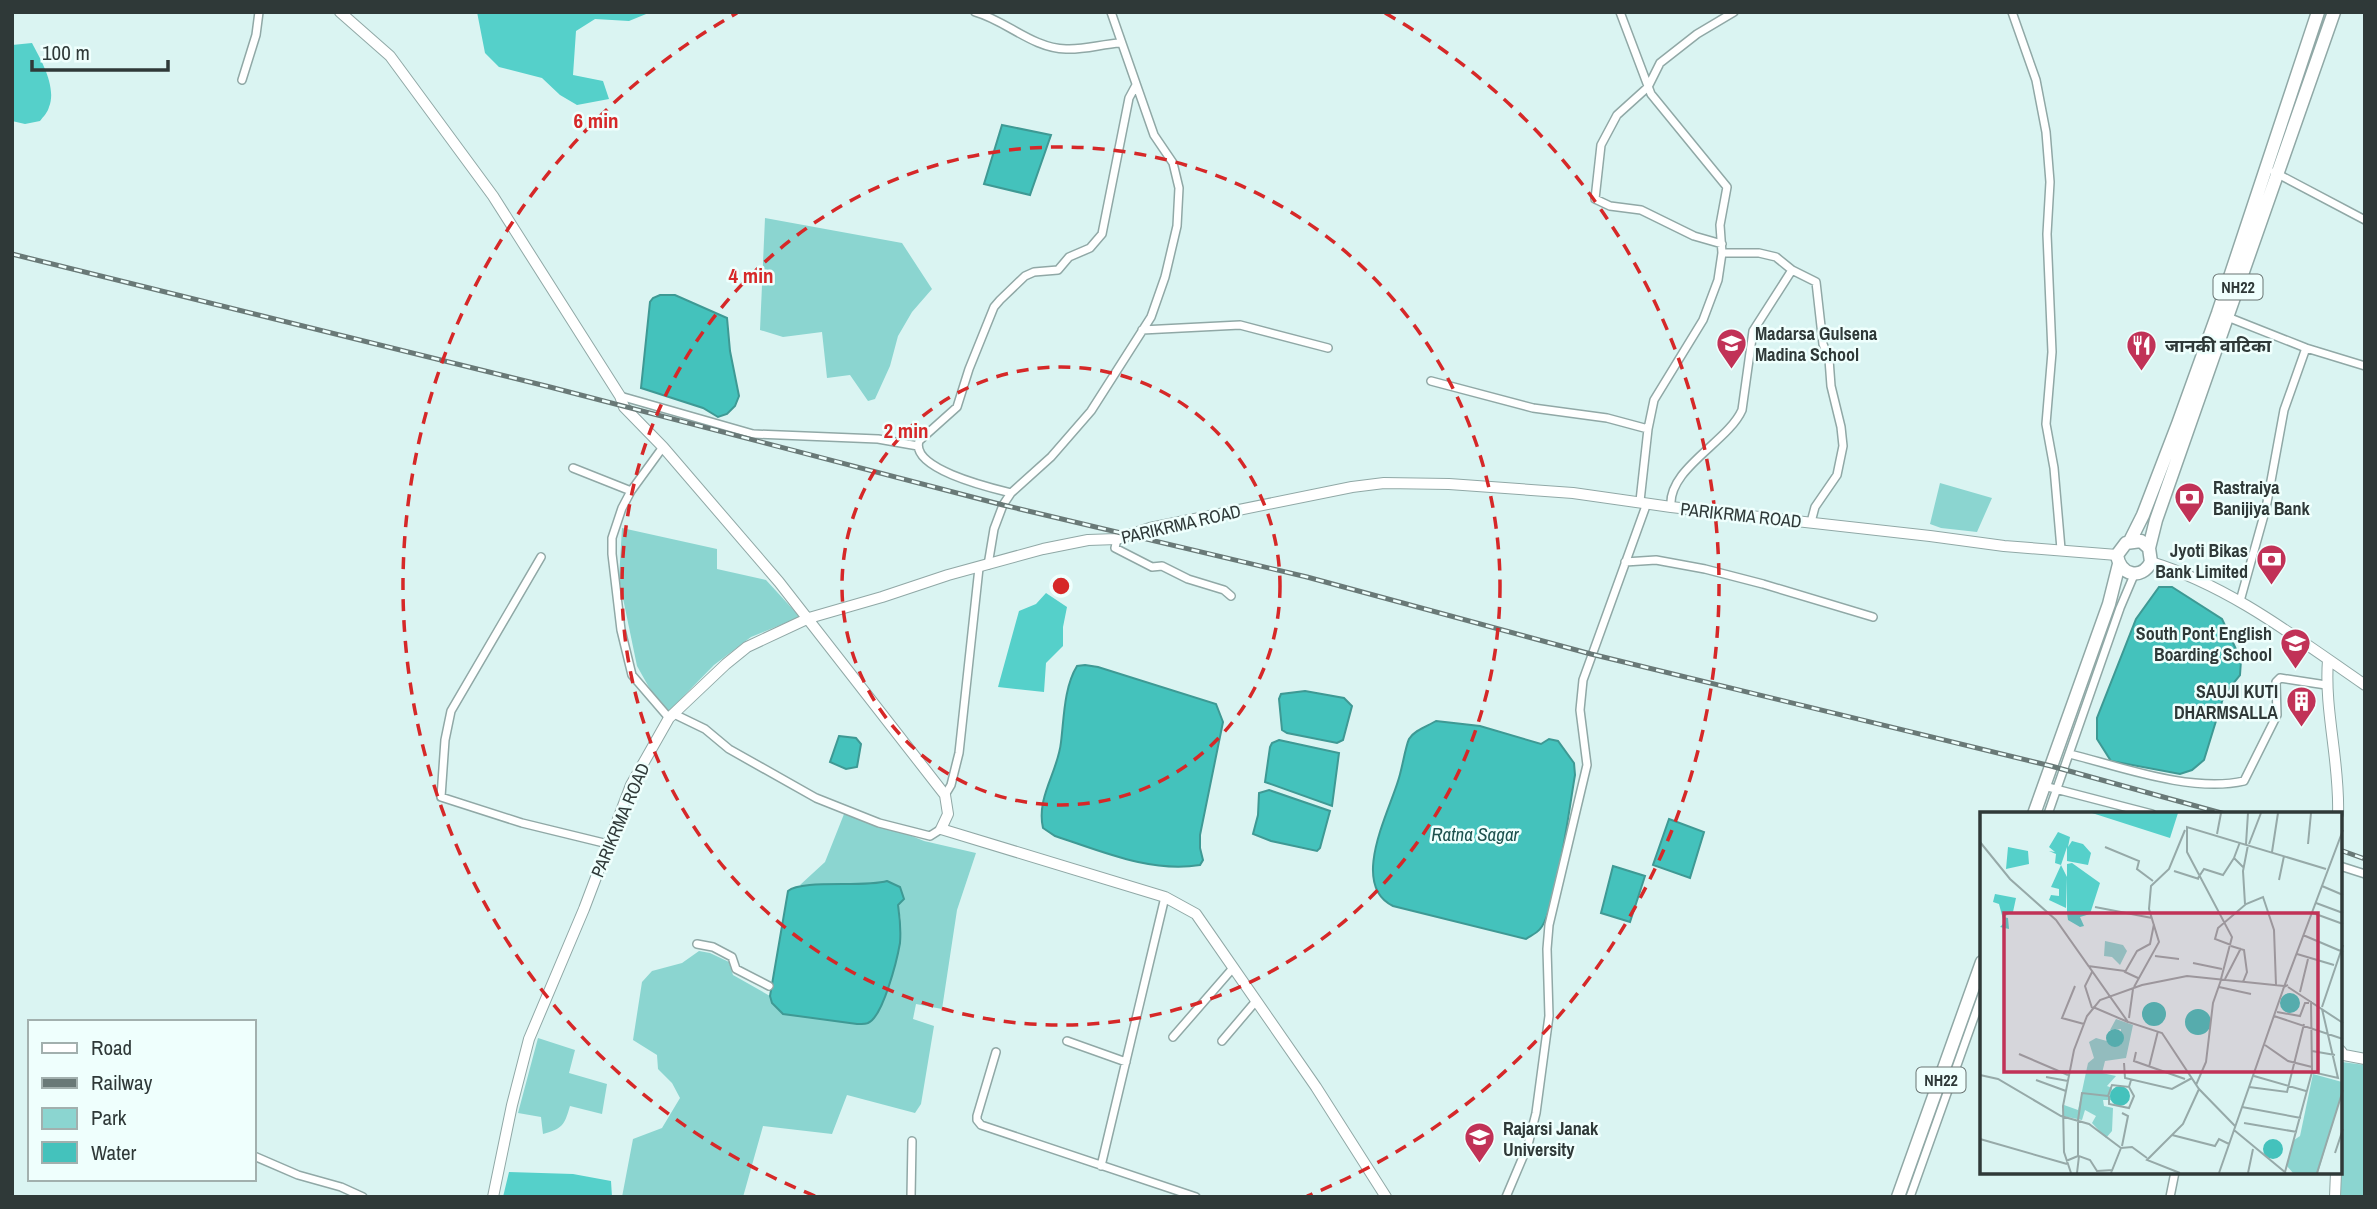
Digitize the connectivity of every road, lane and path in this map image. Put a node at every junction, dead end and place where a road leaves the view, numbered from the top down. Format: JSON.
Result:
{"nodes":[{"id":1,"x":259,"y":12,"type":"edge"},
{"id":2,"x":341,"y":12,"type":"edge"},
{"id":3,"x":975,"y":12,"type":"edge"},
{"id":4,"x":1111,"y":12,"type":"edge"},
{"id":5,"x":1620,"y":12,"type":"edge"},
{"id":6,"x":1734,"y":12,"type":"edge"},
{"id":7,"x":2012,"y":12,"type":"edge"},
{"id":8,"x":2318,"y":12,"type":"edge"},
{"id":9,"x":2334,"y":12,"type":"edge"},
{"id":10,"x":1120,"y":43,"type":"junction"},
{"id":11,"x":242,"y":80,"type":"dead end"},
{"id":12,"x":1136,"y":85,"type":"junction"},
{"id":13,"x":1648,"y":87,"type":"junction"},
{"id":14,"x":2273,"y":172,"type":"junction"},
{"id":15,"x":2365,"y":219,"type":"edge"},
{"id":16,"x":1722,"y":244,"type":"junction"},
{"id":17,"x":1722,"y":253,"type":"junction"},
{"id":18,"x":1792,"y":270,"type":"junction"},
{"id":19,"x":2223,"y":315,"type":"junction"},
{"id":20,"x":1142,"y":330,"type":"junction"},
{"id":21,"x":1328,"y":348,"type":"dead end"},
{"id":22,"x":2306,"y":348,"type":"junction"},
{"id":23,"x":2365,"y":366,"type":"edge"},
{"id":24,"x":1431,"y":381,"type":"dead end"},
{"id":25,"x":620,"y":396,"type":"junction"},
{"id":26,"x":1648,"y":429,"type":"junction"},
{"id":27,"x":918,"y":446,"type":"junction"},
{"id":28,"x":663,"y":447,"type":"junction"},
{"id":29,"x":573,"y":468,"type":"dead end"},
{"id":30,"x":631,"y":491,"type":"junction"},
{"id":31,"x":1011,"y":492,"type":"junction"},
{"id":32,"x":1644,"y":502,"type":"junction"},
{"id":33,"x":1671,"y":507,"type":"junction"},
{"id":34,"x":1811,"y":522,"type":"junction"},
{"id":35,"x":1117,"y":540,"type":"junction"},
{"id":36,"x":2130,"y":541,"type":"junction"},
{"id":37,"x":2149,"y":548,"type":"junction"},
{"id":38,"x":2062,"y":550,"type":"junction"},
{"id":39,"x":541,"y":557,"type":"dead end"},
{"id":40,"x":2118,"y":560,"type":"junction"},
{"id":41,"x":1625,"y":562,"type":"junction"},
{"id":42,"x":2151,"y":562,"type":"junction"},
{"id":43,"x":984,"y":566,"type":"junction"},
{"id":44,"x":2134,"y":575,"type":"junction"},
{"id":45,"x":1231,"y":596,"type":"dead end"},
{"id":46,"x":2241,"y":601,"type":"junction"},
{"id":47,"x":1873,"y":617,"type":"dead end"},
{"id":48,"x":809,"y":618,"type":"junction"},
{"id":49,"x":2328,"y":660,"type":"junction"},
{"id":50,"x":2326,"y":685,"type":"junction"},
{"id":51,"x":2365,"y":685,"type":"edge"},
{"id":52,"x":672,"y":716,"type":"junction"},
{"id":53,"x":2070,"y":754,"type":"junction"},
{"id":54,"x":2051,"y":787,"type":"junction"},
{"id":55,"x":945,"y":795,"type":"junction"},
{"id":56,"x":2036,"y":812,"type":"edge"},
{"id":57,"x":2048,"y":812,"type":"edge"},
{"id":58,"x":2145,"y":812,"type":"edge"},
{"id":59,"x":2338,"y":812,"type":"edge"},
{"id":60,"x":941,"y":829,"type":"junction"},
{"id":61,"x":608,"y":844,"type":"junction"},
{"id":62,"x":2342,"y":867,"type":"edge"},
{"id":63,"x":2365,"y":874,"type":"edge"},
{"id":64,"x":1165,"y":897,"type":"junction"},
{"id":65,"x":697,"y":944,"type":"dead end"},
{"id":66,"x":1233,"y":968,"type":"junction"},
{"id":67,"x":1980,"y":968,"type":"edge"},
{"id":68,"x":769,"y":986,"type":"dead end"},
{"id":69,"x":1256,"y":1001,"type":"junction"},
{"id":70,"x":1980,"y":1006,"type":"edge"},
{"id":71,"x":1173,"y":1037,"type":"dead end"},
{"id":72,"x":1067,"y":1041,"type":"dead end"},
{"id":73,"x":1222,"y":1041,"type":"dead end"},
{"id":74,"x":996,"y":1052,"type":"dead end"},
{"id":75,"x":2342,"y":1052,"type":"edge"},
{"id":76,"x":2365,"y":1059,"type":"edge"},
{"id":77,"x":1126,"y":1062,"type":"junction"},
{"id":78,"x":912,"y":1141,"type":"dead end"},
{"id":79,"x":256,"y":1157,"type":"edge"},
{"id":80,"x":1101,"y":1166,"type":"junction"},
{"id":81,"x":2175,"y":1174,"type":"edge"},
{"id":82,"x":2336,"y":1174,"type":"edge"},
{"id":83,"x":363,"y":1197,"type":"edge"},
{"id":84,"x":493,"y":1197,"type":"edge"},
{"id":85,"x":911,"y":1197,"type":"edge"},
{"id":86,"x":1196,"y":1197,"type":"edge"},
{"id":87,"x":1386,"y":1197,"type":"edge"},
{"id":88,"x":1506,"y":1197,"type":"edge"},
{"id":89,"x":1898,"y":1197,"type":"edge"},
{"id":90,"x":1910,"y":1197,"type":"edge"},
{"id":91,"x":2170,"y":1197,"type":"edge"},
{"id":92,"x":2335,"y":1197,"type":"edge"}],
"edges":[{"from":1,"to":11,"type":"street"},
{"from":2,"to":25,"type":"street"},
{"from":3,"to":10,"type":"street"},
{"from":4,"to":10,"type":"street"},
{"from":5,"to":13,"type":"street"},
{"from":6,"to":13,"type":"street"},
{"from":7,"to":38,"type":"street"},
{"from":8,"to":14,"type":"highway","number":"NH22"},
{"from":9,"to":14,"type":"highway","number":"NH22"},
{"from":10,"to":12,"type":"street"},
{"from":12,"to":20,"type":"street"},
{"from":12,"to":27,"type":"street"},
{"from":13,"to":16,"type":"street"},
{"from":13,"to":16,"type":"street"},
{"from":14,"to":15,"type":"street"},
{"from":14,"to":19,"type":"highway","number":"NH22"},
{"from":16,"to":17,"type":"street"},
{"from":17,"to":18,"type":"street"},
{"from":17,"to":26,"type":"street"},
{"from":18,"to":33,"type":"street"},
{"from":18,"to":34,"type":"street"},
{"from":19,"to":22,"type":"street"},
{"from":19,"to":36,"type":"highway","number":"NH22"},
{"from":19,"to":37,"type":"highway","number":"NH22"},
{"from":20,"to":21,"type":"street"},
{"from":20,"to":31,"type":"street"},
{"from":22,"to":23,"type":"street"},
{"from":22,"to":46,"type":"street"},
{"from":24,"to":26,"type":"street"},
{"from":25,"to":27,"type":"street"},
{"from":25,"to":28,"type":"street"},
{"from":26,"to":32,"type":"street"},
{"from":27,"to":31,"type":"street"},
{"from":28,"to":30,"type":"street"},
{"from":28,"to":48,"type":"street"},
{"from":29,"to":30,"type":"street"},
{"from":30,"to":52,"type":"street"},
{"from":31,"to":43,"type":"street"},
{"from":32,"to":33,"type":"street","name":"PARIKRMA ROAD"},
{"from":32,"to":35,"type":"street","name":"PARIKRMA ROAD"},
{"from":32,"to":41,"type":"street"},
{"from":33,"to":34,"type":"street","name":"PARIKRMA ROAD"},
{"from":34,"to":38,"type":"street","name":"PARIKRMA ROAD"},
{"from":35,"to":43,"type":"street","name":"PARIKRMA ROAD"},
{"from":35,"to":45,"type":"street"},
{"from":36,"to":37,"type":"highway"},
{"from":36,"to":40,"type":"highway","number":"NH22"},
{"from":37,"to":42,"type":"highway","number":"NH22"},
{"from":38,"to":40,"type":"street","name":"PARIKRMA ROAD"},
{"from":39,"to":61,"type":"street"},
{"from":40,"to":44,"type":"highway"},
{"from":40,"to":54,"type":"highway","number":"NH22"},
{"from":41,"to":47,"type":"street"},
{"from":41,"to":88,"type":"street"},
{"from":42,"to":44,"type":"highway","number":"NH22"},
{"from":42,"to":46,"type":"street"},
{"from":43,"to":48,"type":"street","name":"PARIKRMA ROAD"},
{"from":43,"to":55,"type":"street"},
{"from":44,"to":53,"type":"street","number":"NH22"},
{"from":46,"to":49,"type":"street"},
{"from":48,"to":52,"type":"street","name":"PARIKRMA ROAD"},
{"from":48,"to":55,"type":"street"},
{"from":49,"to":50,"type":"street"},
{"from":49,"to":51,"type":"street"},
{"from":50,"to":53,"type":"street"},
{"from":50,"to":59,"type":"street"},
{"from":52,"to":60,"type":"street"},
{"from":52,"to":61,"type":"street","name":"PARIKRMA ROAD"},
{"from":53,"to":54,"type":"street","number":"NH22"},
{"from":54,"to":56,"type":"highway","number":"NH22"},
{"from":54,"to":57,"type":"street","number":"NH22"},
{"from":54,"to":58,"type":"street"},
{"from":55,"to":60,"type":"street"},
{"from":60,"to":64,"type":"street"},
{"from":61,"to":84,"type":"street","name":"PARIKRMA ROAD"},
{"from":62,"to":63,"type":"street"},
{"from":64,"to":66,"type":"street"},
{"from":64,"to":77,"type":"street"},
{"from":65,"to":68,"type":"street"},
{"from":66,"to":69,"type":"street"},
{"from":66,"to":71,"type":"street"},
{"from":67,"to":89,"type":"highway","number":"NH22"},
{"from":69,"to":73,"type":"street"},
{"from":69,"to":87,"type":"street"},
{"from":70,"to":90,"type":"street","number":"NH22"},
{"from":72,"to":77,"type":"street"},
{"from":74,"to":80,"type":"street"},
{"from":75,"to":76,"type":"street"},
{"from":77,"to":80,"type":"street"},
{"from":78,"to":85,"type":"street"},
{"from":79,"to":83,"type":"street"},
{"from":80,"to":86,"type":"street"},
{"from":81,"to":91,"type":"street"},
{"from":82,"to":92,"type":"street"}]}
